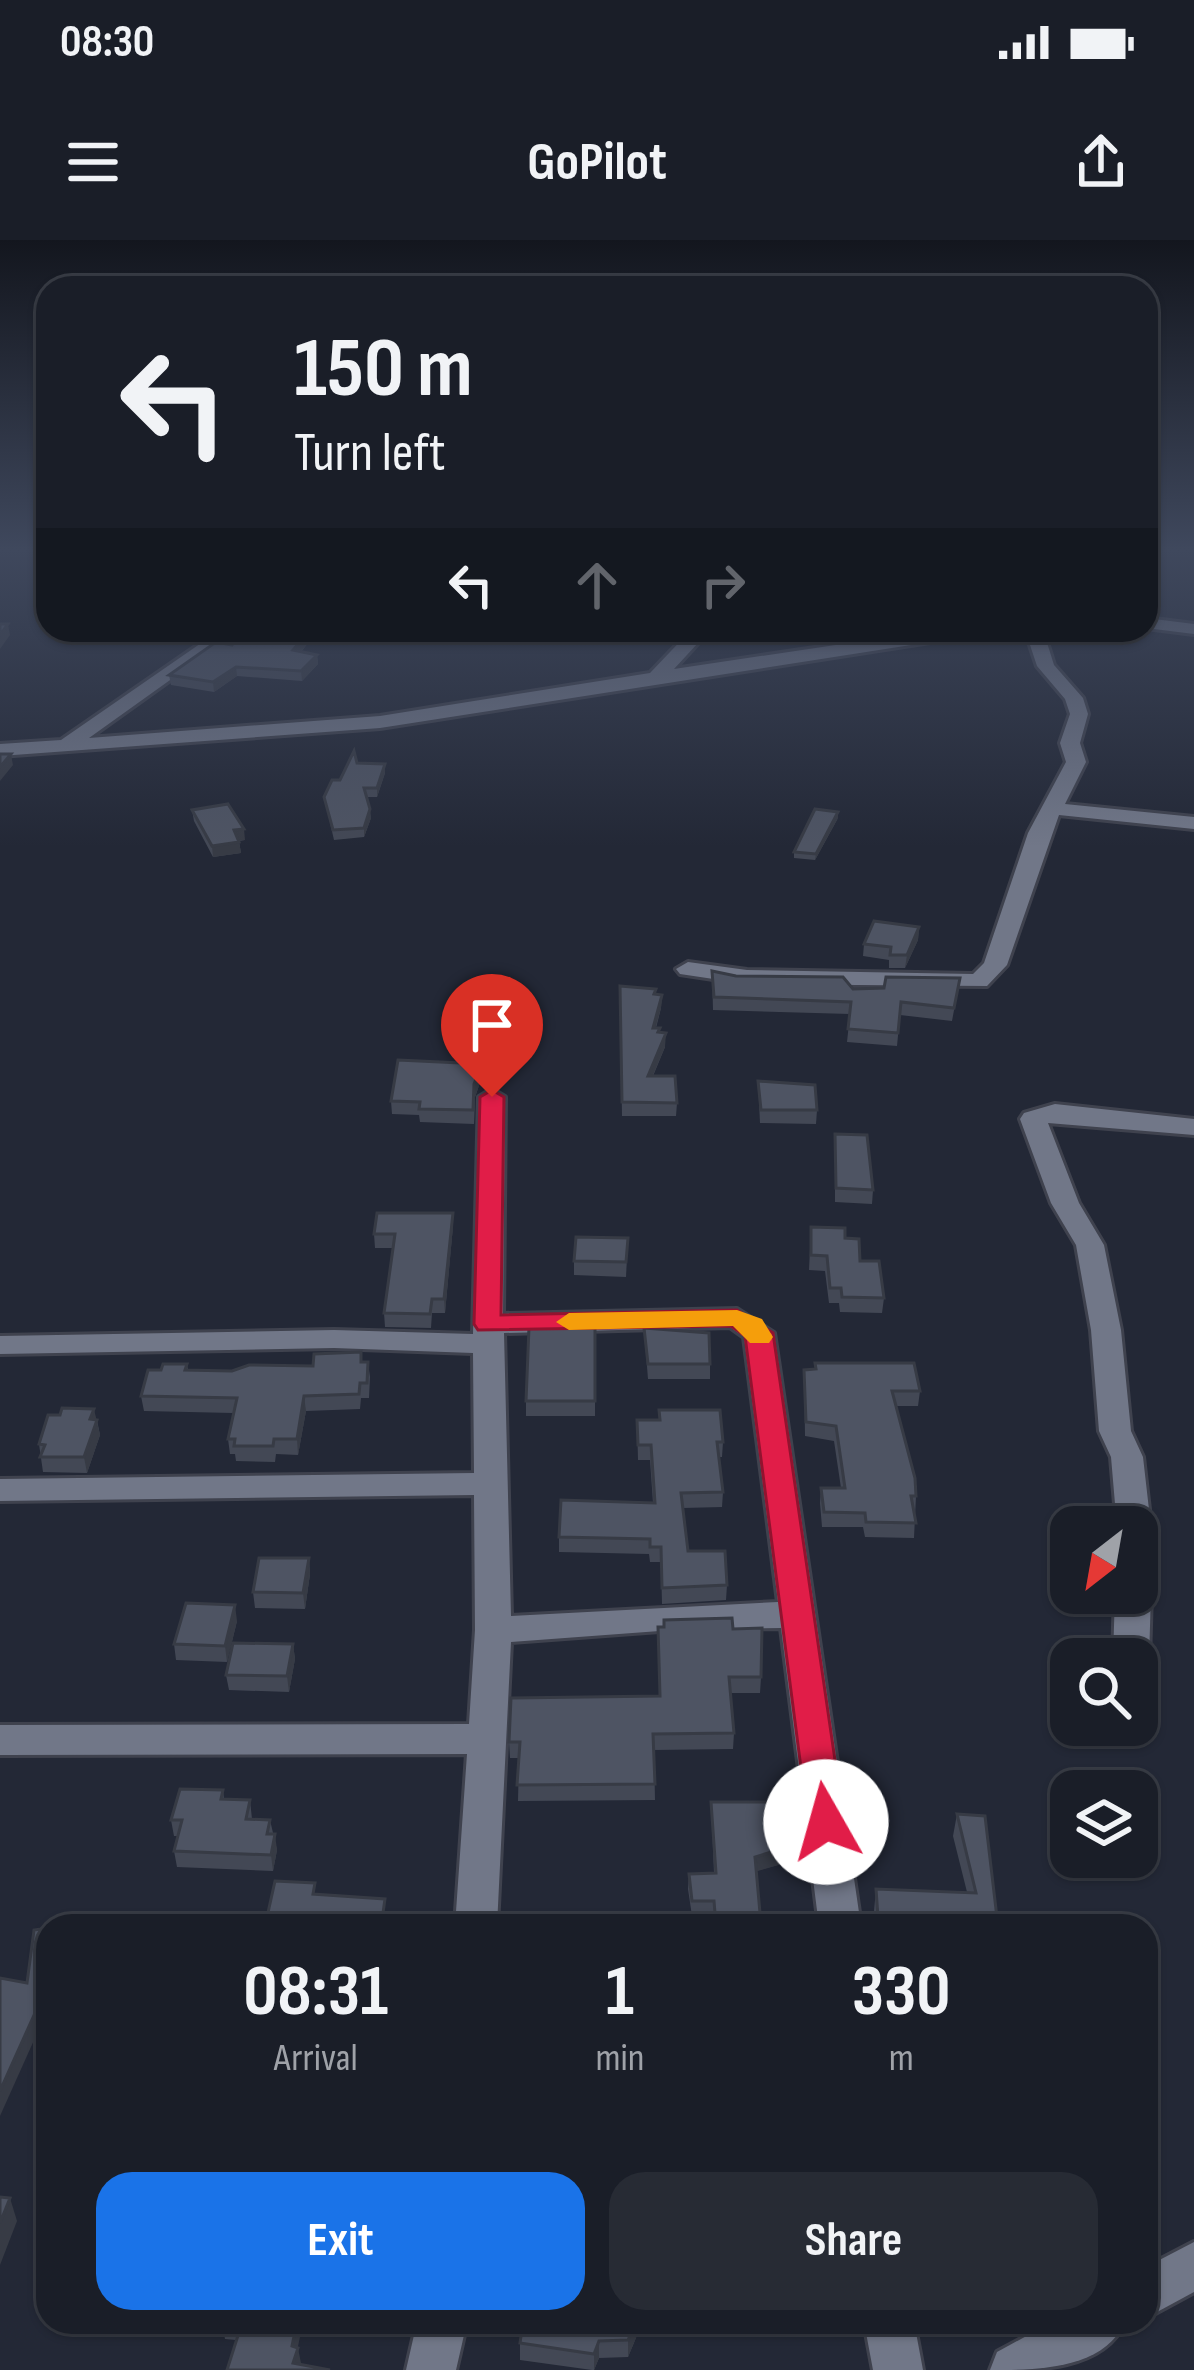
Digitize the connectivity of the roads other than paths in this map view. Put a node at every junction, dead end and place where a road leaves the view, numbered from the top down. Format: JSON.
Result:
{"nodes":[{"id":1,"x":205,"y":648,"type":"edge"},
{"id":2,"x":683,"y":648,"type":"edge"},
{"id":3,"x":848,"y":648,"type":"edge"},
{"id":4,"x":1040,"y":648,"type":"edge"},
{"id":5,"x":657,"y":676,"type":"junction"},
{"id":6,"x":63,"y":747,"type":"junction"},
{"id":7,"x":0,"y":750,"type":"edge"},
{"id":8,"x":1056,"y":809,"type":"junction"},
{"id":9,"x":1194,"y":823,"type":"edge"},
{"id":10,"x":688,"y":969,"type":"dead end"},
{"id":11,"x":492,"y":1097,"type":"dead end"},
{"id":12,"x":1194,"y":1127,"type":"edge"},
{"id":13,"x":487,"y":1334,"type":"junction"},
{"id":14,"x":0,"y":1345,"type":"edge"},
{"id":15,"x":493,"y":1484,"type":"junction"},
{"id":16,"x":0,"y":1490,"type":"edge"},
{"id":17,"x":1132,"y":1506,"type":"edge"},
{"id":18,"x":800,"y":1615,"type":"junction"},
{"id":19,"x":493,"y":1630,"type":"junction"},
{"id":20,"x":483,"y":1739,"type":"junction"},
{"id":21,"x":0,"y":1740,"type":"edge"},
{"id":22,"x":476,"y":1914,"type":"edge"},
{"id":23,"x":838,"y":1914,"type":"edge"},
{"id":24,"x":1194,"y":2265,"type":"edge"},
{"id":25,"x":1158,"y":2287,"type":"edge"},
{"id":26,"x":439,"y":2334,"type":"edge"},
{"id":27,"x":891,"y":2334,"type":"edge"},
{"id":28,"x":1079,"y":2334,"type":"edge"},
{"id":29,"x":431,"y":2370,"type":"edge"},
{"id":30,"x":898,"y":2370,"type":"edge"},
{"id":31,"x":1016,"y":2370,"type":"edge"}],
"edges":[{"from":1,"to":6,"type":"street"},
{"from":2,"to":5,"type":"street"},
{"from":3,"to":5,"type":"street"},
{"from":4,"to":8,"type":"street"},
{"from":5,"to":6,"type":"street"},
{"from":6,"to":7,"type":"street"},
{"from":8,"to":9,"type":"street"},
{"from":8,"to":10,"type":"street"},
{"from":11,"to":13,"type":"street"},
{"from":12,"to":17,"type":"street"},
{"from":13,"to":14,"type":"street"},
{"from":13,"to":15,"type":"street"},
{"from":13,"to":18,"type":"street"},
{"from":15,"to":16,"type":"street"},
{"from":15,"to":19,"type":"street"},
{"from":18,"to":19,"type":"street"},
{"from":18,"to":23,"type":"street"},
{"from":19,"to":20,"type":"street"},
{"from":20,"to":21,"type":"street"},
{"from":20,"to":22,"type":"street"},
{"from":24,"to":25,"type":"street"},
{"from":26,"to":29,"type":"street"},
{"from":27,"to":30,"type":"street"},
{"from":28,"to":31,"type":"street"}]}
